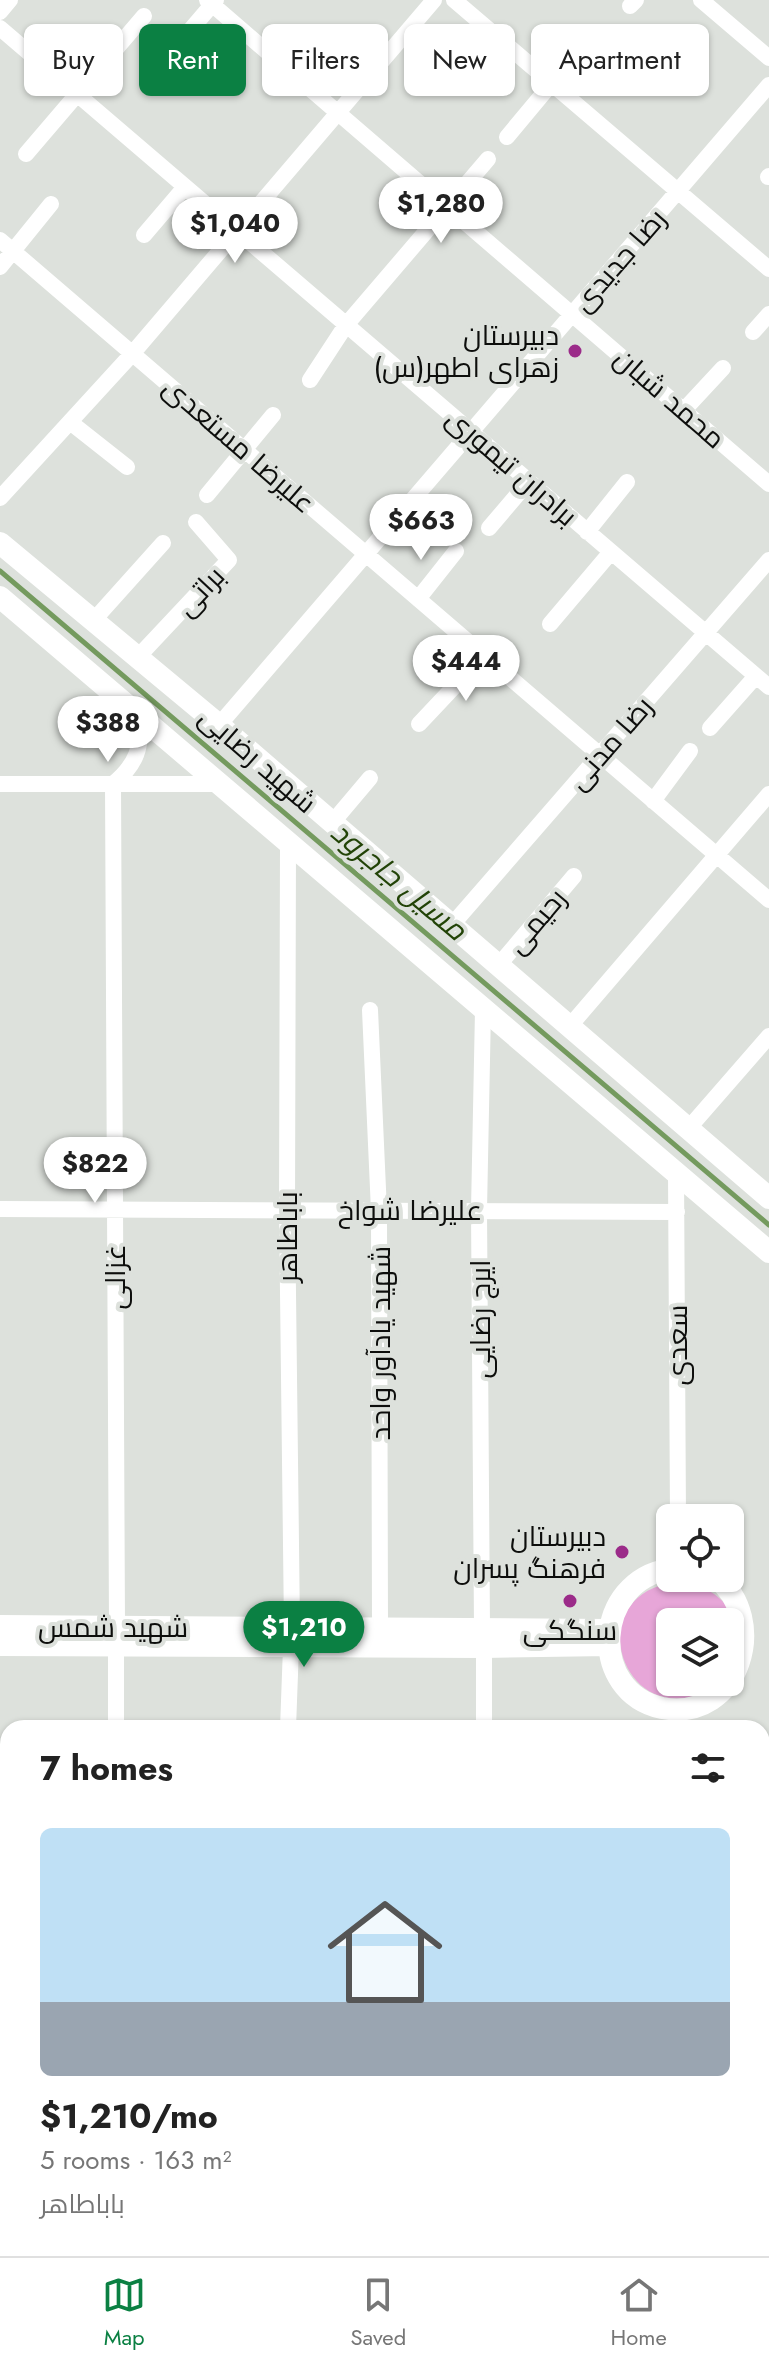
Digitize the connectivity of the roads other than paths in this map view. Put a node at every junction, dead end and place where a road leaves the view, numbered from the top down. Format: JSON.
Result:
{"nodes":[{"id":1,"x":10,"y":0,"type":"edge"},
{"id":2,"x":434,"y":0,"type":"edge"},
{"id":3,"x":454,"y":0,"type":"edge"},
{"id":4,"x":701,"y":0,"type":"edge"},
{"id":5,"x":212,"y":1,"type":"edge"},
{"id":6,"x":0,"y":12,"type":"edge"},
{"id":7,"x":144,"y":16,"type":"dead end"},
{"id":8,"x":194,"y":24,"type":"edge"},
{"id":9,"x":0,"y":28,"type":"edge"},
{"id":10,"x":123,"y":40,"type":"edge"},
{"id":11,"x":24,"y":49,"type":"edge"},
{"id":12,"x":769,"y":58,"type":"edge"},
{"id":13,"x":531,"y":65,"type":"edge"},
{"id":14,"x":769,"y":85,"type":"edge"},
{"id":15,"x":75,"y":96,"type":"edge"},
{"id":16,"x":79,"y":96,"type":"edge"},
{"id":17,"x":550,"y":96,"type":"edge"},
{"id":18,"x":567,"y":96,"type":"edge"},
{"id":19,"x":337,"y":114,"type":"junction"},
{"id":20,"x":507,"y":137,"type":"dead end"},
{"id":21,"x":26,"y":154,"type":"dead end"},
{"id":22,"x":488,"y":159,"type":"dead end"},
{"id":23,"x":185,"y":187,"type":"junction"},
{"id":24,"x":678,"y":191,"type":"junction"},
{"id":25,"x":51,"y":204,"type":"dead end"},
{"id":26,"x":448,"y":206,"type":"junction"},
{"id":27,"x":236,"y":232,"type":"junction"},
{"id":28,"x":144,"y":235,"type":"dead end"},
{"id":29,"x":0,"y":240,"type":"edge"},
{"id":30,"x":13,"y":252,"type":"junction"},
{"id":31,"x":0,"y":267,"type":"edge"},
{"id":32,"x":769,"y":269,"type":"edge"},
{"id":33,"x":573,"y":314,"type":"junction"},
{"id":34,"x":769,"y":314,"type":"edge"},
{"id":35,"x":346,"y":325,"type":"junction"},
{"id":36,"x":753,"y":332,"type":"dead end"},
{"id":37,"x":132,"y":354,"type":"junction"},
{"id":38,"x":723,"y":368,"type":"dead end"},
{"id":39,"x":310,"y":380,"type":"dead end"},
{"id":40,"x":684,"y":410,"type":"junction"},
{"id":41,"x":273,"y":415,"type":"dead end"},
{"id":42,"x":70,"y":422,"type":"junction"},
{"id":43,"x":471,"y":432,"type":"junction"},
{"id":44,"x":244,"y":450,"type":"junction"},
{"id":45,"x":127,"y":467,"type":"dead end"},
{"id":46,"x":767,"y":478,"type":"edge"},
{"id":47,"x":529,"y":481,"type":"junction"},
{"id":48,"x":627,"y":482,"type":"dead end"},
{"id":49,"x":207,"y":495,"type":"dead end"},
{"id":50,"x":0,"y":498,"type":"edge"},
{"id":51,"x":196,"y":522,"type":"dead end"},
{"id":52,"x":489,"y":528,"type":"dead end"},
{"id":53,"x":587,"y":532,"type":"junction"},
{"id":54,"x":0,"y":543,"type":"edge"},
{"id":55,"x":163,"y":543,"type":"dead end"},
{"id":56,"x":456,"y":551,"type":"dead end"},
{"id":57,"x":611,"y":552,"type":"junction"},
{"id":58,"x":366,"y":554,"type":"junction"},
{"id":59,"x":769,"y":560,"type":"edge"},
{"id":60,"x":763,"y":580,"type":"edge"},
{"id":61,"x":0,"y":597,"type":"edge"},
{"id":62,"x":418,"y":599,"type":"junction"},
{"id":63,"x":93,"y":621,"type":"junction"},
{"id":64,"x":550,"y":624,"type":"dead end"},
{"id":65,"x":706,"y":633,"type":"junction"},
{"id":66,"x":484,"y":655,"type":"junction"},
{"id":67,"x":137,"y":658,"type":"junction"},
{"id":68,"x":763,"y":682,"type":"edge"},
{"id":69,"x":139,"y":717,"type":"junction"},
{"id":70,"x":419,"y":724,"type":"dead end"},
{"id":71,"x":219,"y":725,"type":"junction"},
{"id":72,"x":710,"y":728,"type":"dead end"},
{"id":73,"x":690,"y":751,"type":"dead end"},
{"id":74,"x":600,"y":754,"type":"junction"},
{"id":75,"x":370,"y":778,"type":"dead end"},
{"id":76,"x":0,"y":784,"type":"edge"},
{"id":77,"x":113,"y":784,"type":"junction"},
{"id":78,"x":217,"y":784,"type":"junction"},
{"id":79,"x":769,"y":794,"type":"edge"},
{"id":80,"x":653,"y":801,"type":"junction"},
{"id":81,"x":332,"y":823,"type":"junction"},
{"id":82,"x":288,"y":845,"type":"junction"},
{"id":83,"x":717,"y":855,"type":"junction"},
{"id":84,"x":574,"y":876,"type":"dead end"},
{"id":85,"x":769,"y":900,"type":"edge"},
{"id":86,"x":451,"y":926,"type":"junction"},
{"id":87,"x":498,"y":966,"type":"junction"},
{"id":88,"x":370,"y":1010,"type":"dead end"},
{"id":89,"x":483,"y":1010,"type":"junction"},
{"id":90,"x":569,"y":1027,"type":"junction"},
{"id":91,"x":769,"y":1036,"type":"edge"},
{"id":92,"x":688,"y":1129,"type":"junction"},
{"id":93,"x":676,"y":1172,"type":"junction"},
{"id":94,"x":769,"y":1198,"type":"edge"},
{"id":95,"x":0,"y":1209,"type":"edge"},
{"id":96,"x":287,"y":1209,"type":"junction"},
{"id":97,"x":479,"y":1210,"type":"junction"},
{"id":98,"x":115,"y":1211,"type":"junction"},
{"id":99,"x":379,"y":1211,"type":"junction"},
{"id":100,"x":677,"y":1212,"type":"junction"},
{"id":101,"x":769,"y":1252,"type":"edge"},
{"id":102,"x":678,"y":1504,"type":"edge"},
{"id":103,"x":656,"y":1572,"type":"edge"},
{"id":104,"x":732,"y":1592,"type":"edge"},
{"id":105,"x":0,"y":1626,"type":"edge"},
{"id":106,"x":380,"y":1628,"type":"junction"},
{"id":107,"x":116,"y":1636,"type":"junction"},
{"id":108,"x":609,"y":1637,"type":"junction"},
{"id":109,"x":291,"y":1638,"type":"junction"},
{"id":110,"x":483,"y":1638,"type":"junction"},
{"id":111,"x":760,"y":1639,"type":"edge"},
{"id":112,"x":0,"y":1645,"type":"edge"},
{"id":113,"x":680,"y":1719,"type":"edge"},
{"id":114,"x":116,"y":1720,"type":"edge"},
{"id":115,"x":288,"y":1720,"type":"edge"},
{"id":116,"x":484,"y":1720,"type":"edge"}],
"edges":[{"from":1,"to":6,"type":"street"},
{"from":2,"to":19,"type":"street"},
{"from":3,"to":13,"type":"street"},
{"from":4,"to":12,"type":"street"},
{"from":5,"to":8,"type":"street"},
{"from":5,"to":19,"type":"street","name":"محمد شبان"},
{"from":7,"to":10,"type":"street"},
{"from":9,"to":11,"type":"street","name":"برادران تیموری"},
{"from":14,"to":24,"type":"street","name":"رضا جدیدی"},
{"from":15,"to":21,"type":"street"},
{"from":16,"to":23,"type":"street","name":"برادران تیموری"},
{"from":17,"to":20,"type":"street"},
{"from":18,"to":24,"type":"street"},
{"from":19,"to":26,"type":"street","name":"محمد شبان"},
{"from":19,"to":27,"type":"street"},
{"from":22,"to":26,"type":"street"},
{"from":23,"to":27,"type":"street","name":"برادران تیموری"},
{"from":23,"to":28,"type":"street"},
{"from":24,"to":32,"type":"street"},
{"from":24,"to":33,"type":"street","name":"رضا جدیدی"},
{"from":25,"to":30,"type":"street"},
{"from":26,"to":33,"type":"street","name":"محمد شبان"},
{"from":26,"to":35,"type":"street"},
{"from":27,"to":35,"type":"street","name":"برادران تیموری"},
{"from":27,"to":37,"type":"street"},
{"from":29,"to":30,"type":"street","name":"علیرضا مستعدی"},
{"from":30,"to":31,"type":"street"},
{"from":30,"to":37,"type":"street","name":"علیرضا مستعدی"},
{"from":33,"to":40,"type":"street","name":"محمد شبان"},
{"from":33,"to":43,"type":"street","name":"رضا جدیدی"},
{"from":34,"to":36,"type":"street"},
{"from":35,"to":39,"type":"street"},
{"from":35,"to":43,"type":"street","name":"برادران تیموری"},
{"from":37,"to":42,"type":"street"},
{"from":37,"to":44,"type":"street","name":"علیرضا مستعدی"},
{"from":38,"to":40,"type":"street"},
{"from":40,"to":46,"type":"street","name":"محمد شبان"},
{"from":41,"to":44,"type":"street"},
{"from":42,"to":45,"type":"street"},
{"from":42,"to":50,"type":"street"},
{"from":43,"to":47,"type":"street","name":"برادران تیموری"},
{"from":43,"to":58,"type":"street","name":"رضا جدیدی"},
{"from":44,"to":49,"type":"street"},
{"from":44,"to":58,"type":"street","name":"علیرضا مستعدی"},
{"from":47,"to":52,"type":"street"},
{"from":47,"to":53,"type":"street","name":"برادران تیموری"},
{"from":48,"to":53,"type":"street"},
{"from":51,"to":67,"type":"street","name":"براتی"},
{"from":53,"to":57,"type":"street","name":"برادران تیموری"},
{"from":54,"to":63,"type":"main road","name":"شهید رضایی"},
{"from":55,"to":63,"type":"street"},
{"from":56,"to":62,"type":"street"},
{"from":57,"to":64,"type":"street"},
{"from":57,"to":65,"type":"street","name":"برادران تیموری"},
{"from":58,"to":62,"type":"street","name":"علیرضا مستعدی"},
{"from":58,"to":71,"type":"street","name":"رضا جدیدی"},
{"from":59,"to":60,"type":"street","name":"رضا مدنی"},
{"from":60,"to":65,"type":"street","name":"رضا مدنی"},
{"from":61,"to":69,"type":"main road","name":"شهید رضایی"},
{"from":62,"to":66,"type":"street","name":"علیرضا مستعدی"},
{"from":63,"to":67,"type":"main road","name":"شهید رضایی"},
{"from":65,"to":68,"type":"street","name":"برادران تیموری"},
{"from":65,"to":74,"type":"street","name":"رضا مدنی"},
{"from":66,"to":70,"type":"street"},
{"from":66,"to":74,"type":"street","name":"علیرضا مستعدی"},
{"from":67,"to":71,"type":"main road","name":"شهید رضایی"},
{"from":68,"to":72,"type":"street"},
{"from":69,"to":77,"type":"street"},
{"from":69,"to":78,"type":"main road","name":"شهید رضایی"},
{"from":71,"to":81,"type":"main road","name":"شهید رضایی"},
{"from":73,"to":80,"type":"street"},
{"from":74,"to":80,"type":"street","name":"علیرضا مستعدی"},
{"from":74,"to":86,"type":"street","name":"رضا مدنی"},
{"from":75,"to":81,"type":"street"},
{"from":76,"to":77,"type":"street"},
{"from":77,"to":78,"type":"street"},
{"from":77,"to":98,"type":"street","name":"غزالی"},
{"from":78,"to":82,"type":"main road","name":"شهید رضایی"},
{"from":79,"to":83,"type":"street"},
{"from":80,"to":83,"type":"street","name":"علیرضا مستعدی"},
{"from":81,"to":86,"type":"main road","name":"شهید رضایی"},
{"from":82,"to":89,"type":"main road","name":"شهید رضایی"},
{"from":82,"to":96,"type":"street","name":"باباطاهر"},
{"from":83,"to":85,"type":"street","name":"علیرضا مستعدی"},
{"from":83,"to":90,"type":"street"},
{"from":84,"to":87,"type":"street","name":"رحیمی"},
{"from":86,"to":87,"type":"main road","name":"شهید رضایی"},
{"from":87,"to":90,"type":"main road","name":"شهید رضایی"},
{"from":88,"to":99,"type":"street","name":"شهید یادآور واحد"},
{"from":89,"to":93,"type":"main road","name":"شهید رضایی"},
{"from":89,"to":97,"type":"street","name":"ایرج رضایی"},
{"from":90,"to":92,"type":"main road","name":"شهید رضایی"},
{"from":91,"to":92,"type":"street"},
{"from":92,"to":94,"type":"main road","name":"شهید رضایی"},
{"from":93,"to":100,"type":"street","name":"سعدی"},
{"from":93,"to":101,"type":"main road","name":"شهید رضایی"},
{"from":95,"to":98,"type":"street","name":"علیرضا شواخ"},
{"from":96,"to":98,"type":"street","name":"علیرضا شواخ"},
{"from":96,"to":99,"type":"street","name":"علیرضا شواخ"},
{"from":96,"to":109,"type":"street","name":"باباطاهر"},
{"from":97,"to":99,"type":"street","name":"علیرضا شواخ"},
{"from":97,"to":100,"type":"street","name":"علیرضا شواخ"},
{"from":97,"to":110,"type":"street","name":"ایرج رضایی"},
{"from":98,"to":107,"type":"street","name":"غزالی"},
{"from":99,"to":106,"type":"street","name":"شهید یادآور واحد"},
{"from":100,"to":102,"type":"street","name":"سعدی"},
{"from":103,"to":108,"type":"main road"},
{"from":104,"to":111,"type":"main road"},
{"from":105,"to":107,"type":"main road","name":"شهید شمس"},
{"from":106,"to":109,"type":"main road","name":"شهید شمس"},
{"from":106,"to":110,"type":"main road","name":"شهید شمس"},
{"from":107,"to":109,"type":"main road","name":"شهید شمس"},
{"from":107,"to":112,"type":"main road","name":"شهید شمس"},
{"from":107,"to":114,"type":"street","name":"غزالی"},
{"from":108,"to":110,"type":"main road","name":"شهید شمس"},
{"from":108,"to":113,"type":"main road"},
{"from":109,"to":110,"type":"main road","name":"شهید شمس"},
{"from":109,"to":115,"type":"street","name":"باباطاهر"},
{"from":110,"to":116,"type":"street","name":"ایرج رضایی"},
{"from":111,"to":113,"type":"main road"}]}
